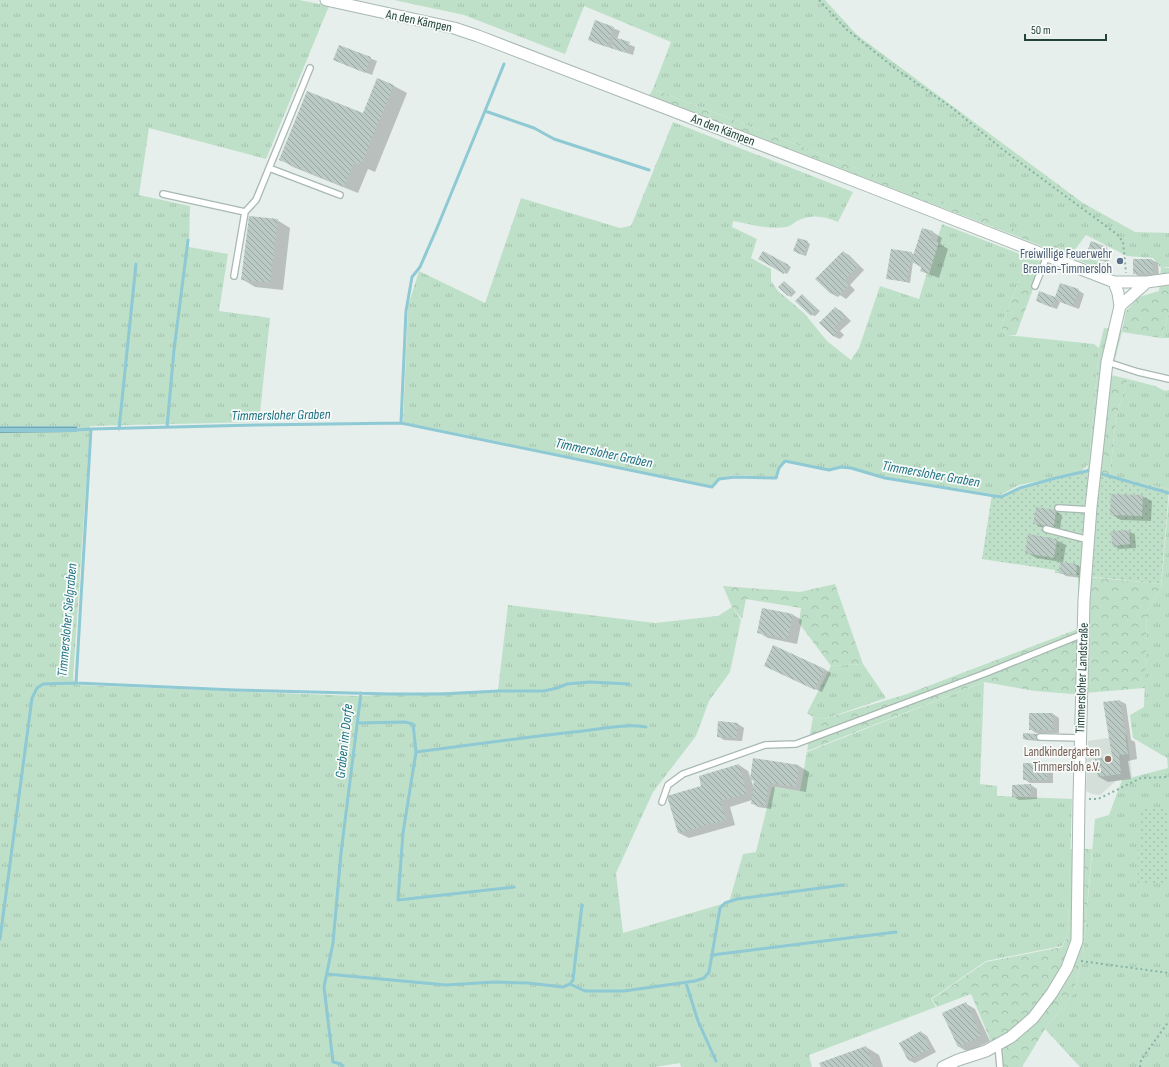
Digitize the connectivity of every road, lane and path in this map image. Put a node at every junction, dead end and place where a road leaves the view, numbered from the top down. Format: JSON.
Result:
{"nodes":[{"id":1,"x":326,"y":0,"type":"edge"},
{"id":2,"x":819,"y":0,"type":"edge"},
{"id":3,"x":310,"y":68,"type":"dead end"},
{"id":4,"x":269,"y":168,"type":"junction"},
{"id":5,"x":163,"y":194,"type":"dead end"},
{"id":6,"x":340,"y":195,"type":"dead end"},
{"id":7,"x":245,"y":212,"type":"junction"},
{"id":8,"x":1047,"y":256,"type":"junction"},
{"id":9,"x":234,"y":276,"type":"dead end"},
{"id":10,"x":1169,"y":279,"type":"edge"},
{"id":11,"x":1114,"y":282,"type":"junction"},
{"id":12,"x":1126,"y":282,"type":"junction"},
{"id":13,"x":1147,"y":282,"type":"junction"},
{"id":14,"x":1035,"y":286,"type":"dead end"},
{"id":15,"x":1120,"y":306,"type":"junction"},
{"id":16,"x":1107,"y":362,"type":"junction"},
{"id":17,"x":1169,"y":379,"type":"edge"},
{"id":18,"x":1058,"y":508,"type":"dead end"},
{"id":19,"x":1091,"y":510,"type":"junction"},
{"id":20,"x":1046,"y":529,"type":"dead end"},
{"id":21,"x":1089,"y":540,"type":"junction"},
{"id":22,"x":1084,"y":634,"type":"junction"},
{"id":23,"x":1040,"y":737,"type":"dead end"},
{"id":24,"x":1080,"y":738,"type":"junction"},
{"id":25,"x":1169,"y":777,"type":"edge"},
{"id":26,"x":1079,"y":799,"type":"junction"},
{"id":27,"x":662,"y":802,"type":"dead end"},
{"id":28,"x":1070,"y":960,"type":"junction"},
{"id":29,"x":1169,"y":973,"type":"edge"},
{"id":30,"x":1169,"y":1021,"type":"edge"},
{"id":31,"x":998,"y":1045,"type":"junction"},
{"id":32,"x":943,"y":1067,"type":"edge"},
{"id":33,"x":1000,"y":1067,"type":"edge"},
{"id":34,"x":1140,"y":1067,"type":"edge"}],
"edges":[{"from":1,"to":8,"type":"street","name":"An den Kämpen"},
{"from":2,"to":12,"type":"path"},
{"from":3,"to":4,"type":"lane"},
{"from":4,"to":6,"type":"lane"},
{"from":4,"to":7,"type":"lane"},
{"from":5,"to":7,"type":"lane"},
{"from":7,"to":9,"type":"lane"},
{"from":8,"to":11,"type":"street","name":"An den Kämpen"},
{"from":8,"to":14,"type":"lane"},
{"from":10,"to":13,"type":"street"},
{"from":11,"to":12,"type":"street","name":"An den Kämpen"},
{"from":11,"to":15,"type":"street"},
{"from":12,"to":13,"type":"street","name":"An den Kämpen"},
{"from":13,"to":15,"type":"street"},
{"from":15,"to":16,"type":"street","name":"Timmersloher Landstraße"},
{"from":16,"to":17,"type":"lane"},
{"from":16,"to":19,"type":"street","name":"Timmersloher Landstraße"},
{"from":18,"to":19,"type":"lane"},
{"from":19,"to":21,"type":"street","name":"Timmersloher Landstraße"},
{"from":20,"to":21,"type":"lane"},
{"from":21,"to":22,"type":"street","name":"Timmersloher Landstraße"},
{"from":22,"to":24,"type":"street","name":"Timmersloher Landstraße"},
{"from":22,"to":27,"type":"lane"},
{"from":23,"to":24,"type":"lane"},
{"from":24,"to":26,"type":"street","name":"Timmersloher Landstraße"},
{"from":25,"to":26,"type":"path"},
{"from":26,"to":28,"type":"street","name":"Timmersloher Landstraße"},
{"from":28,"to":29,"type":"path"},
{"from":28,"to":31,"type":"street","name":"Timmersloher Landstraße"},
{"from":30,"to":34,"type":"path"},
{"from":31,"to":32,"type":"street","name":"Timmersloher Landstraße"},
{"from":31,"to":33,"type":"lane"}]}
